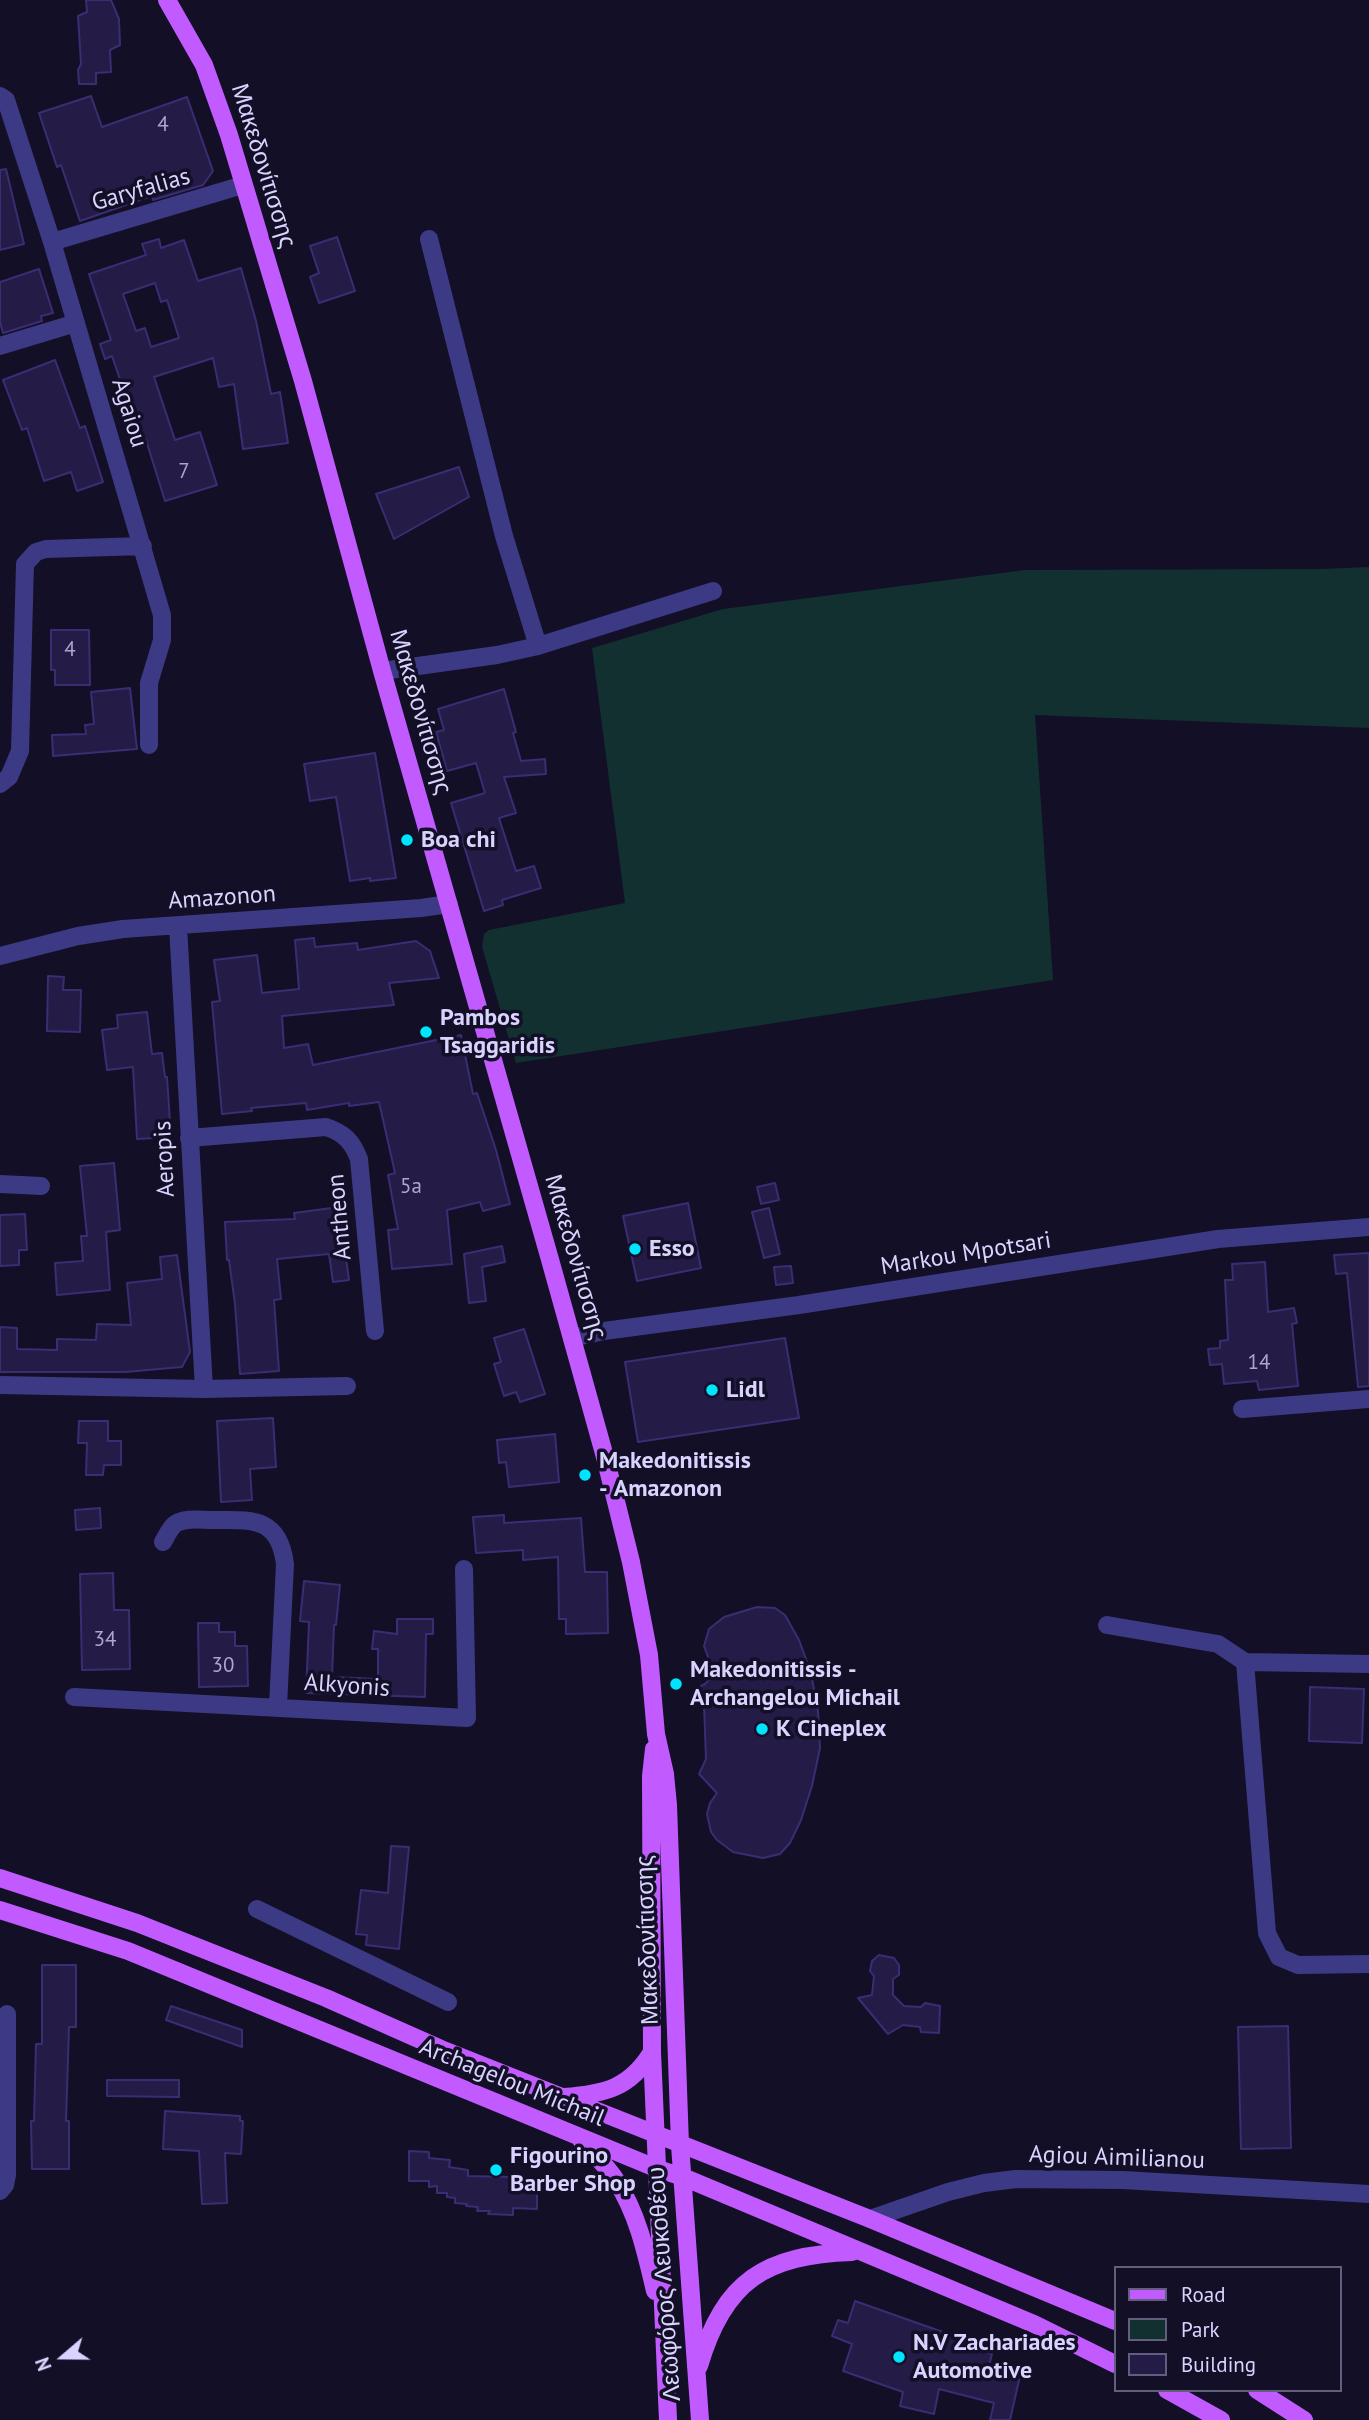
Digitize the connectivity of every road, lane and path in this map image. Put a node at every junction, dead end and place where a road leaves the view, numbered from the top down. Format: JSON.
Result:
{"nodes":[{"id":1,"x":167,"y":0,"type":"edge"},
{"id":2,"x":3,"y":98,"type":"edge"},
{"id":3,"x":243,"y":185,"type":"junction"},
{"id":4,"x":429,"y":239,"type":"dead end"},
{"id":5,"x":52,"y":242,"type":"junction"},
{"id":6,"x":76,"y":323,"type":"junction"},
{"id":7,"x":0,"y":346,"type":"edge"},
{"id":8,"x":144,"y":546,"type":"junction"},
{"id":9,"x":713,"y":591,"type":"dead end"},
{"id":10,"x":538,"y":646,"type":"junction"},
{"id":11,"x":382,"y":671,"type":"junction"},
{"id":12,"x":149,"y":745,"type":"dead end"},
{"id":13,"x":0,"y":784,"type":"edge"},
{"id":14,"x":449,"y":904,"type":"junction"},
{"id":15,"x":178,"y":926,"type":"junction"},
{"id":16,"x":0,"y":956,"type":"edge"},
{"id":17,"x":188,"y":1138,"type":"junction"},
{"id":18,"x":0,"y":1184,"type":"edge"},
{"id":19,"x":41,"y":1186,"type":"dead end"},
{"id":20,"x":1369,"y":1227,"type":"edge"},
{"id":21,"x":375,"y":1331,"type":"dead end"},
{"id":22,"x":572,"y":1338,"type":"junction"},
{"id":23,"x":0,"y":1385,"type":"edge"},
{"id":24,"x":347,"y":1386,"type":"dead end"},
{"id":25,"x":204,"y":1389,"type":"junction"},
{"id":26,"x":1369,"y":1399,"type":"edge"},
{"id":27,"x":1242,"y":1409,"type":"dead end"},
{"id":28,"x":163,"y":1542,"type":"dead end"},
{"id":29,"x":464,"y":1569,"type":"dead end"},
{"id":30,"x":1107,"y":1625,"type":"dead end"},
{"id":31,"x":1245,"y":1662,"type":"junction"},
{"id":32,"x":1369,"y":1664,"type":"edge"},
{"id":33,"x":74,"y":1697,"type":"dead end"},
{"id":34,"x":278,"y":1706,"type":"junction"},
{"id":35,"x":656,"y":1734,"type":"junction"},
{"id":36,"x":0,"y":1878,"type":"edge"},
{"id":37,"x":257,"y":1909,"type":"dead end"},
{"id":38,"x":0,"y":1910,"type":"edge"},
{"id":39,"x":1369,"y":1964,"type":"edge"},
{"id":40,"x":448,"y":2002,"type":"dead end"},
{"id":41,"x":7,"y":2014,"type":"dead end"},
{"id":42,"x":652,"y":2052,"type":"junction"},
{"id":43,"x":561,"y":2098,"type":"junction"},
{"id":44,"x":576,"y":2136,"type":"junction"},
{"id":45,"x":656,"y":2136,"type":"junction"},
{"id":46,"x":680,"y":2145,"type":"junction"},
{"id":47,"x":659,"y":2169,"type":"junction"},
{"id":48,"x":683,"y":2177,"type":"junction"},
{"id":49,"x":0,"y":2191,"type":"edge"},
{"id":50,"x":1369,"y":2194,"type":"edge"},
{"id":51,"x":870,"y":2219,"type":"junction"},
{"id":52,"x":859,"y":2251,"type":"junction"},
{"id":53,"x":1114,"y":2321,"type":"edge"},
{"id":54,"x":664,"y":2336,"type":"junction"},
{"id":55,"x":1114,"y":2364,"type":"edge"},
{"id":56,"x":696,"y":2377,"type":"junction"},
{"id":57,"x":1171,"y":2392,"type":"edge"},
{"id":58,"x":1260,"y":2392,"type":"edge"},
{"id":59,"x":668,"y":2420,"type":"edge"},
{"id":60,"x":700,"y":2420,"type":"edge"},
{"id":61,"x":1221,"y":2420,"type":"edge"},
{"id":62,"x":1304,"y":2420,"type":"edge"}],
"edges":[{"from":1,"to":3,"type":"main road","name":"Μακεδονίτισσης"},
{"from":2,"to":5,"type":"street","name":"Agaiou"},
{"from":3,"to":5,"type":"street","name":"Garyfalias"},
{"from":3,"to":11,"type":"main road","name":"Μακεδονίτισσης"},
{"from":4,"to":10,"type":"street"},
{"from":5,"to":6,"type":"street","name":"Agaiou"},
{"from":6,"to":7,"type":"street"},
{"from":6,"to":8,"type":"street","name":"Agaiou"},
{"from":8,"to":12,"type":"street","name":"Agaiou"},
{"from":8,"to":13,"type":"street"},
{"from":9,"to":10,"type":"street"},
{"from":10,"to":11,"type":"street"},
{"from":11,"to":14,"type":"main road","name":"Μακεδονίτισσης"},
{"from":14,"to":15,"type":"street","name":"Amazonon"},
{"from":14,"to":22,"type":"main road","name":"Μακεδονίτισσης"},
{"from":15,"to":16,"type":"street","name":"Amazonon"},
{"from":15,"to":17,"type":"street","name":"Aeropis"},
{"from":17,"to":21,"type":"street","name":"Antheon"},
{"from":17,"to":25,"type":"street","name":"Aeropis"},
{"from":18,"to":19,"type":"street"},
{"from":20,"to":22,"type":"street","name":"Markou Mpotsari"},
{"from":22,"to":35,"type":"main road","name":"Μακεδονίτισσης"},
{"from":23,"to":25,"type":"street"},
{"from":24,"to":25,"type":"street"},
{"from":26,"to":27,"type":"street"},
{"from":28,"to":34,"type":"street"},
{"from":29,"to":34,"type":"street","name":"Alkyonis"},
{"from":30,"to":31,"type":"street"},
{"from":31,"to":32,"type":"street"},
{"from":31,"to":39,"type":"street"},
{"from":33,"to":34,"type":"street","name":"Alkyonis"},
{"from":35,"to":42,"type":"main road","name":"Μακεδονίτισσης"},
{"from":35,"to":46,"type":"main road","name":"Μακεδονίτισσης"},
{"from":36,"to":43,"type":"main road","name":"Archagelou Michail"},
{"from":37,"to":40,"type":"street"},
{"from":38,"to":44,"type":"main road","name":"Archagelou Michail"},
{"from":41,"to":49,"type":"street"},
{"from":42,"to":43,"type":"main road"},
{"from":42,"to":45,"type":"main road","name":"Μακεδονίτισσης"},
{"from":43,"to":45,"type":"main road","name":"Archagelou Michail"},
{"from":44,"to":47,"type":"main road","name":"Archagelou Michail"},
{"from":44,"to":54,"type":"main road"},
{"from":45,"to":46,"type":"main road","name":"Archagelou Michail"},
{"from":45,"to":47,"type":"main road","name":"Λεωφόρος Λευκοθέου"},
{"from":46,"to":48,"type":"main road","name":"Λεωφόρος Λευκοθέου"},
{"from":46,"to":51,"type":"main road","name":"Archagelou Michail"},
{"from":47,"to":48,"type":"main road","name":"Archagelou Michail"},
{"from":47,"to":54,"type":"main road","name":"Λεωφόρος Λευκοθέου"},
{"from":48,"to":52,"type":"main road","name":"Archagelou Michail"},
{"from":48,"to":56,"type":"main road","name":"Λεωφόρος Λευκοθέου"},
{"from":50,"to":51,"type":"street","name":"Agiou Aimilianou"},
{"from":51,"to":53,"type":"main road","name":"Archagelou Michail"},
{"from":52,"to":55,"type":"main road","name":"Archagelou Michail"},
{"from":52,"to":56,"type":"main road"},
{"from":54,"to":59,"type":"main road","name":"Λεωφόρος Λευκοθέου"},
{"from":56,"to":60,"type":"main road","name":"Λεωφόρος Λευκοθέου"},
{"from":57,"to":61,"type":"main road"},
{"from":58,"to":62,"type":"main road"}]}
